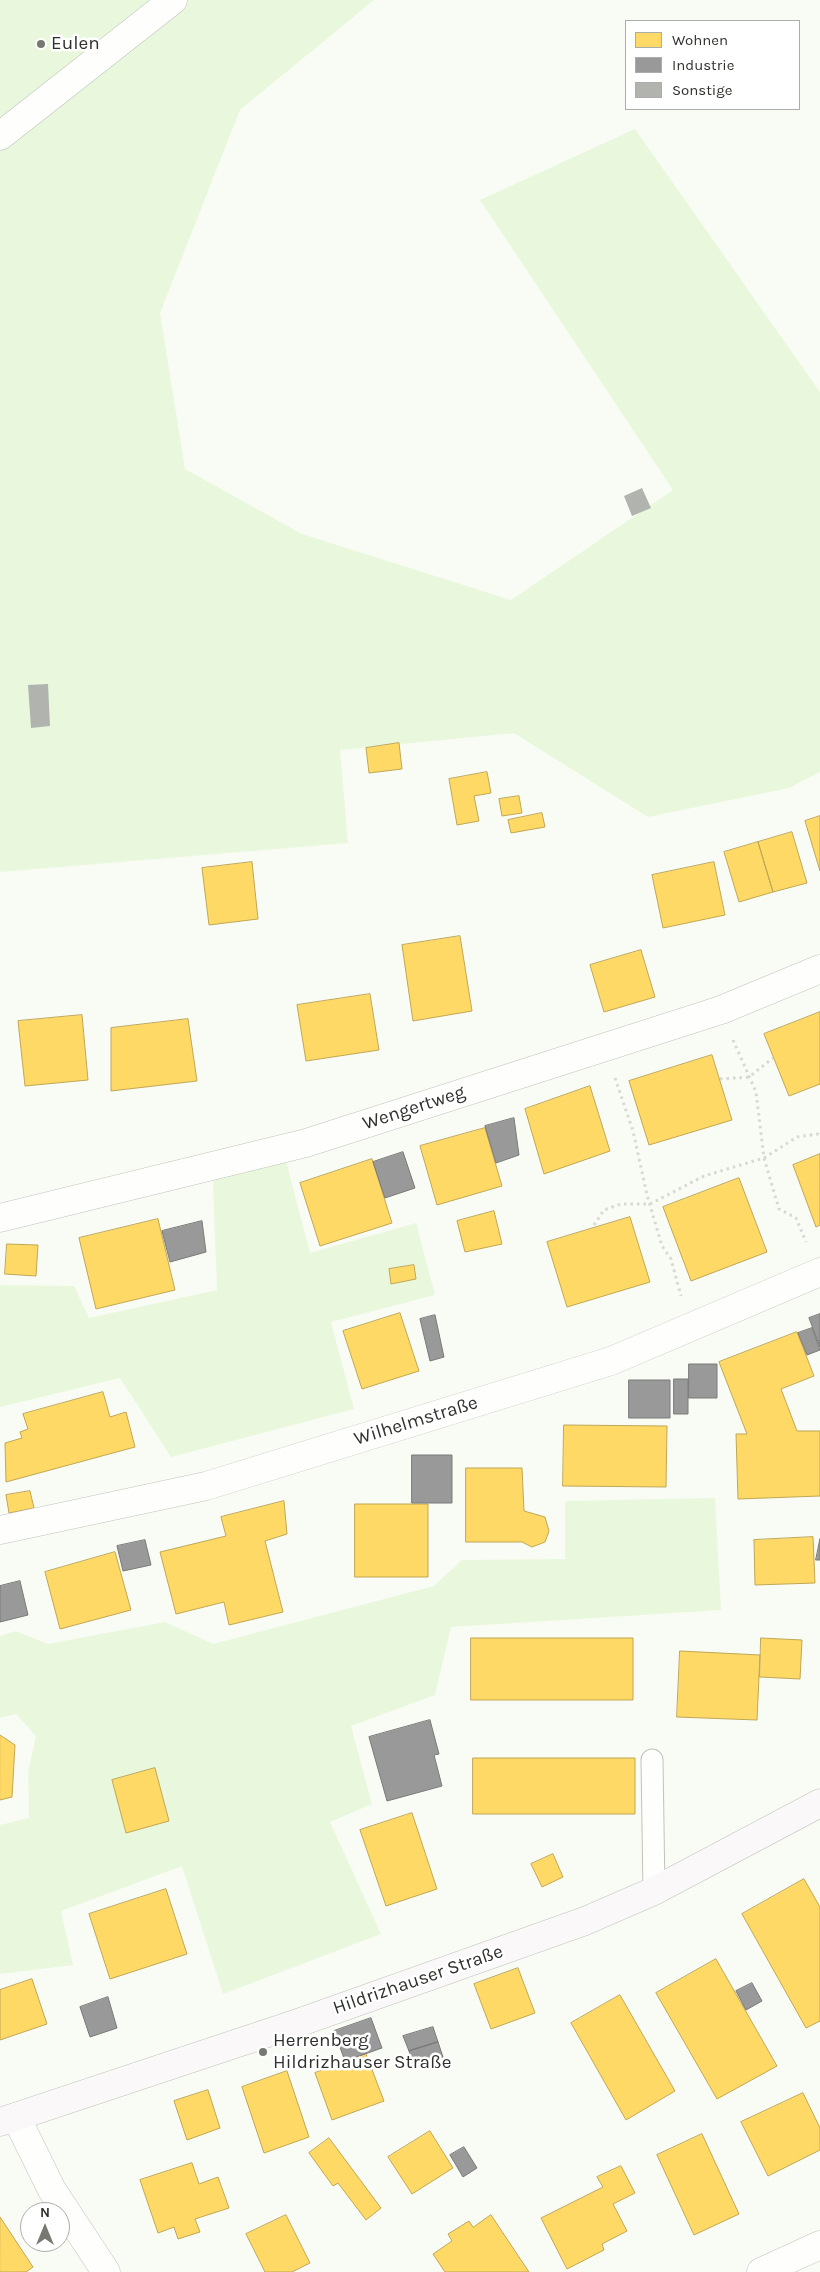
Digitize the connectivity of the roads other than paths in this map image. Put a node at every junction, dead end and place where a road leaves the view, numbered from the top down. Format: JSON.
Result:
{"nodes":[{"id":1,"x":172,"y":0,"type":"edge"},
{"id":2,"x":0,"y":136,"type":"edge"},
{"id":3,"x":820,"y":969,"type":"edge"},
{"id":4,"x":0,"y":1218,"type":"edge"},
{"id":5,"x":820,"y":1272,"type":"edge"},
{"id":6,"x":0,"y":1530,"type":"edge"},
{"id":7,"x":652,"y":1760,"type":"dead end"},
{"id":8,"x":820,"y":1803,"type":"edge"},
{"id":9,"x":654,"y":1891,"type":"junction"},
{"id":10,"x":8,"y":2120,"type":"edge"},
{"id":11,"x":820,"y":2245,"type":"edge"},
{"id":12,"x":106,"y":2272,"type":"edge"},
{"id":13,"x":761,"y":2272,"type":"edge"}],
"edges":[{"from":1,"to":2,"type":"street"},
{"from":3,"to":4,"type":"street","name":"Wengertweg"},
{"from":5,"to":6,"type":"street","name":"Wilhelmstraße"},
{"from":7,"to":9,"type":"lane"},
{"from":8,"to":9,"type":"main road","name":"Hildrizhauser Straße"},
{"from":9,"to":10,"type":"main road","name":"Hildrizhauser Straße"},
{"from":10,"to":12,"type":"street"},
{"from":11,"to":13,"type":"street"}]}
